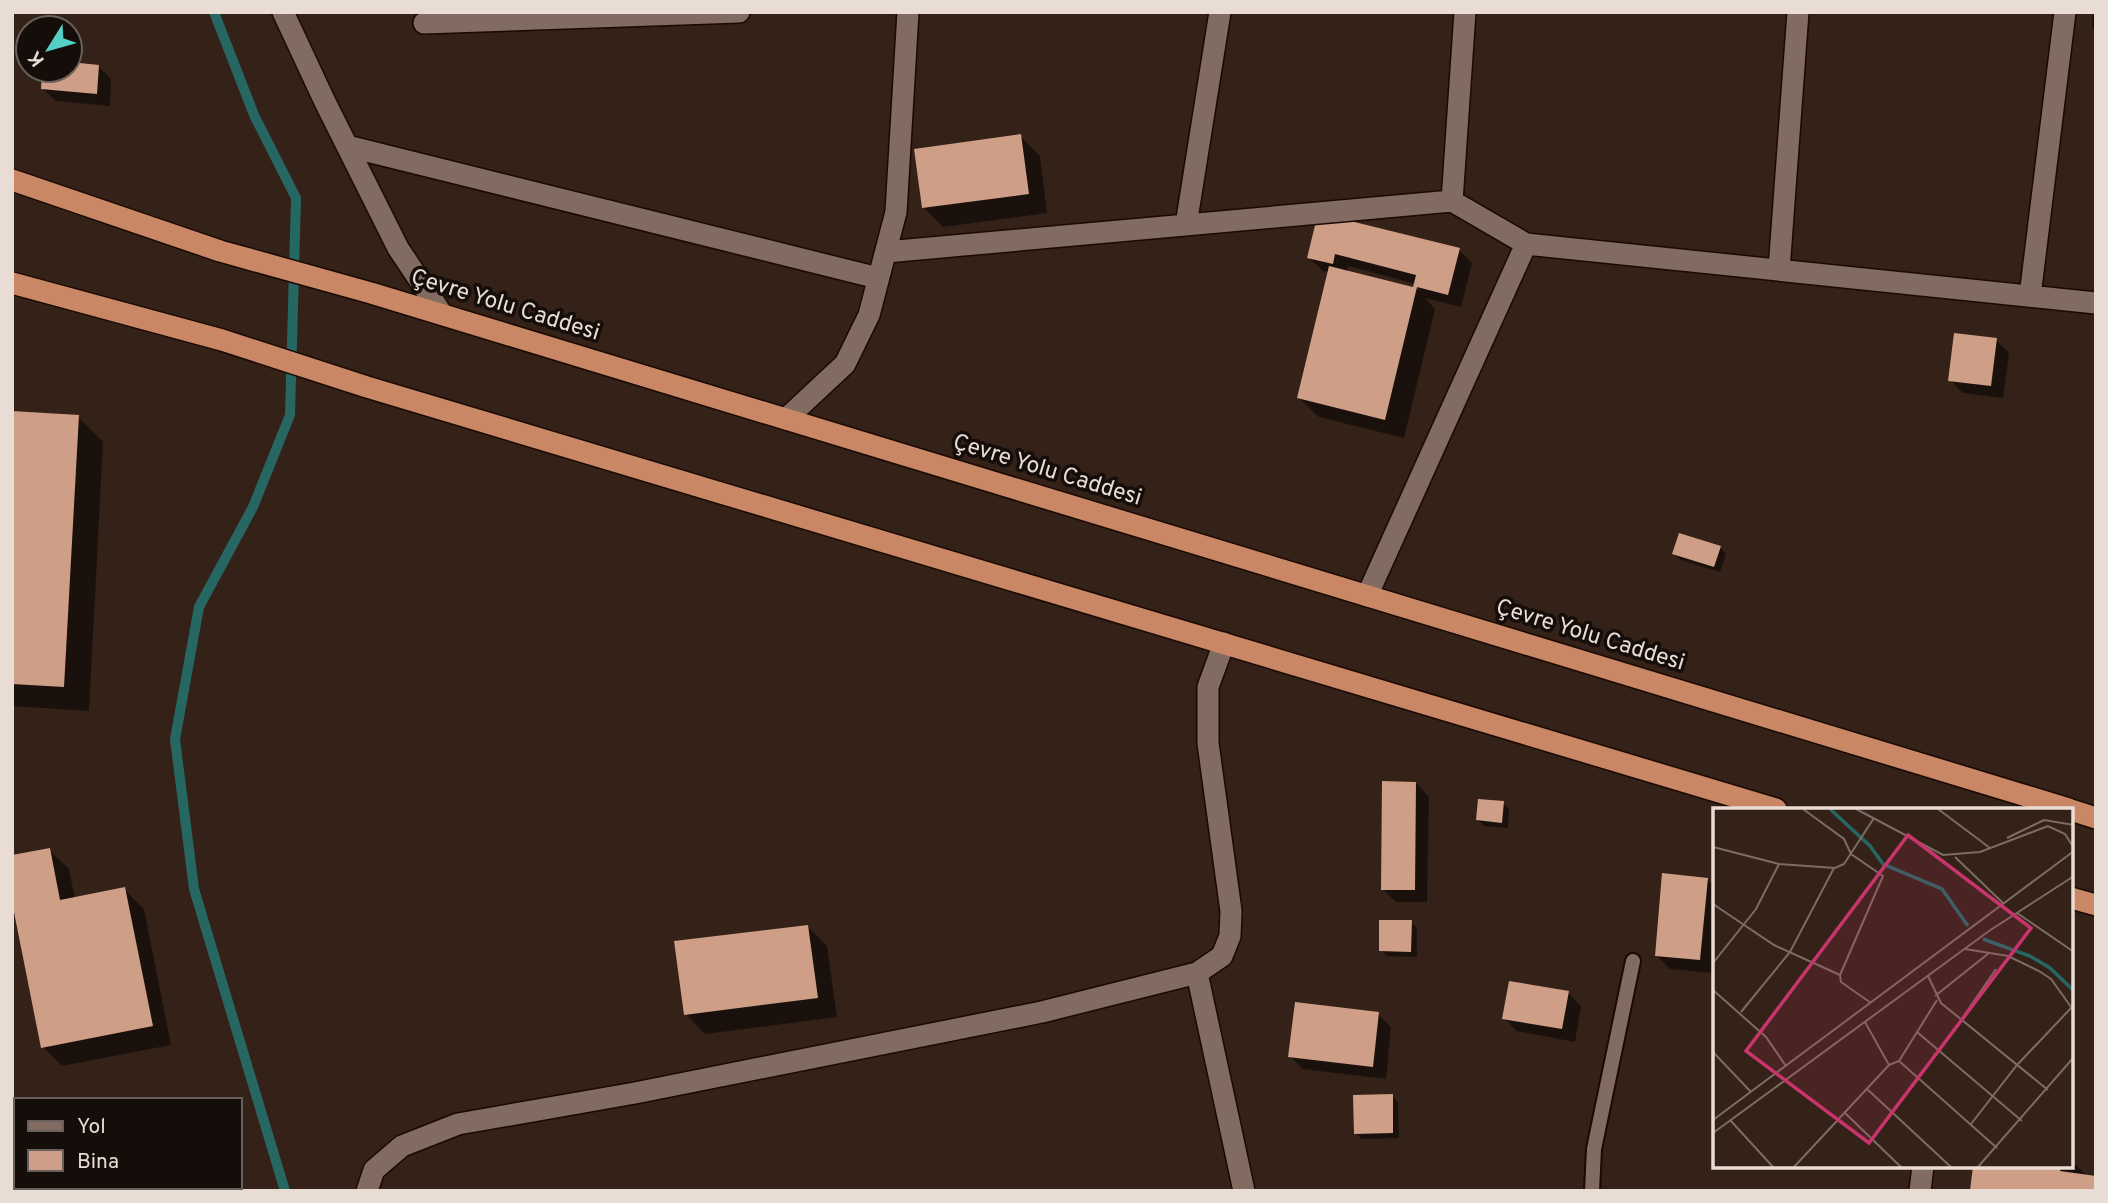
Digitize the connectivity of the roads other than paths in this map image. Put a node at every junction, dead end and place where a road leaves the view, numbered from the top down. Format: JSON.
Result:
{"nodes":[{"id":1,"x":283,"y":12,"type":"edge"},
{"id":2,"x":739,"y":12,"type":"edge"},
{"id":3,"x":908,"y":12,"type":"edge"},
{"id":4,"x":1220,"y":12,"type":"edge"},
{"id":5,"x":1465,"y":12,"type":"edge"},
{"id":6,"x":1798,"y":12,"type":"edge"},
{"id":7,"x":2065,"y":12,"type":"edge"},
{"id":8,"x":424,"y":23,"type":"dead end"},
{"id":9,"x":346,"y":146,"type":"junction"},
{"id":10,"x":12,"y":180,"type":"edge"},
{"id":11,"x":1452,"y":201,"type":"junction"},
{"id":12,"x":1186,"y":225,"type":"junction"},
{"id":13,"x":1526,"y":244,"type":"junction"},
{"id":14,"x":886,"y":252,"type":"junction"},
{"id":15,"x":1779,"y":270,"type":"junction"},
{"id":16,"x":878,"y":278,"type":"junction"},
{"id":17,"x":12,"y":283,"type":"edge"},
{"id":18,"x":2030,"y":296,"type":"junction"},
{"id":19,"x":2096,"y":303,"type":"edge"},
{"id":20,"x":442,"y":314,"type":"junction"},
{"id":21,"x":786,"y":419,"type":"junction"},
{"id":22,"x":1367,"y":596,"type":"junction"},
{"id":23,"x":1224,"y":643,"type":"junction"},
{"id":24,"x":1773,"y":808,"type":"edge"},
{"id":25,"x":2063,"y":808,"type":"edge"},
{"id":26,"x":2073,"y":811,"type":"edge"},
{"id":27,"x":2096,"y":817,"type":"edge"},
{"id":28,"x":2073,"y":899,"type":"edge"},
{"id":29,"x":2096,"y":905,"type":"edge"},
{"id":30,"x":1633,"y":961,"type":"dead end"},
{"id":31,"x":1197,"y":973,"type":"junction"},
{"id":32,"x":1923,"y":1168,"type":"edge"},
{"id":33,"x":367,"y":1191,"type":"edge"},
{"id":34,"x":1244,"y":1191,"type":"edge"},
{"id":35,"x":1592,"y":1191,"type":"edge"},
{"id":36,"x":1920,"y":1191,"type":"edge"}],
"edges":[{"from":1,"to":9,"type":"street"},
{"from":2,"to":8,"type":"street"},
{"from":3,"to":14,"type":"street"},
{"from":4,"to":12,"type":"street"},
{"from":5,"to":11,"type":"street"},
{"from":6,"to":15,"type":"street"},
{"from":7,"to":18,"type":"street"},
{"from":9,"to":16,"type":"street"},
{"from":9,"to":20,"type":"street"},
{"from":10,"to":20,"type":"highway","name":"Çevre Yolu Caddesi"},
{"from":11,"to":12,"type":"street"},
{"from":11,"to":13,"type":"street"},
{"from":12,"to":14,"type":"street"},
{"from":13,"to":15,"type":"street"},
{"from":13,"to":22,"type":"street"},
{"from":14,"to":16,"type":"street"},
{"from":15,"to":18,"type":"street"},
{"from":16,"to":21,"type":"street"},
{"from":17,"to":23,"type":"highway"},
{"from":18,"to":19,"type":"street"},
{"from":20,"to":21,"type":"highway","name":"Çevre Yolu Caddesi"},
{"from":21,"to":22,"type":"highway","name":"Çevre Yolu Caddesi"},
{"from":22,"to":25,"type":"highway","name":"Çevre Yolu Caddesi"},
{"from":23,"to":24,"type":"highway"},
{"from":23,"to":31,"type":"street"},
{"from":26,"to":27,"type":"highway","name":"Çevre Yolu Caddesi"},
{"from":28,"to":29,"type":"highway"},
{"from":30,"to":35,"type":"lane"},
{"from":31,"to":33,"type":"street"},
{"from":31,"to":34,"type":"street"},
{"from":32,"to":36,"type":"street"}]}
